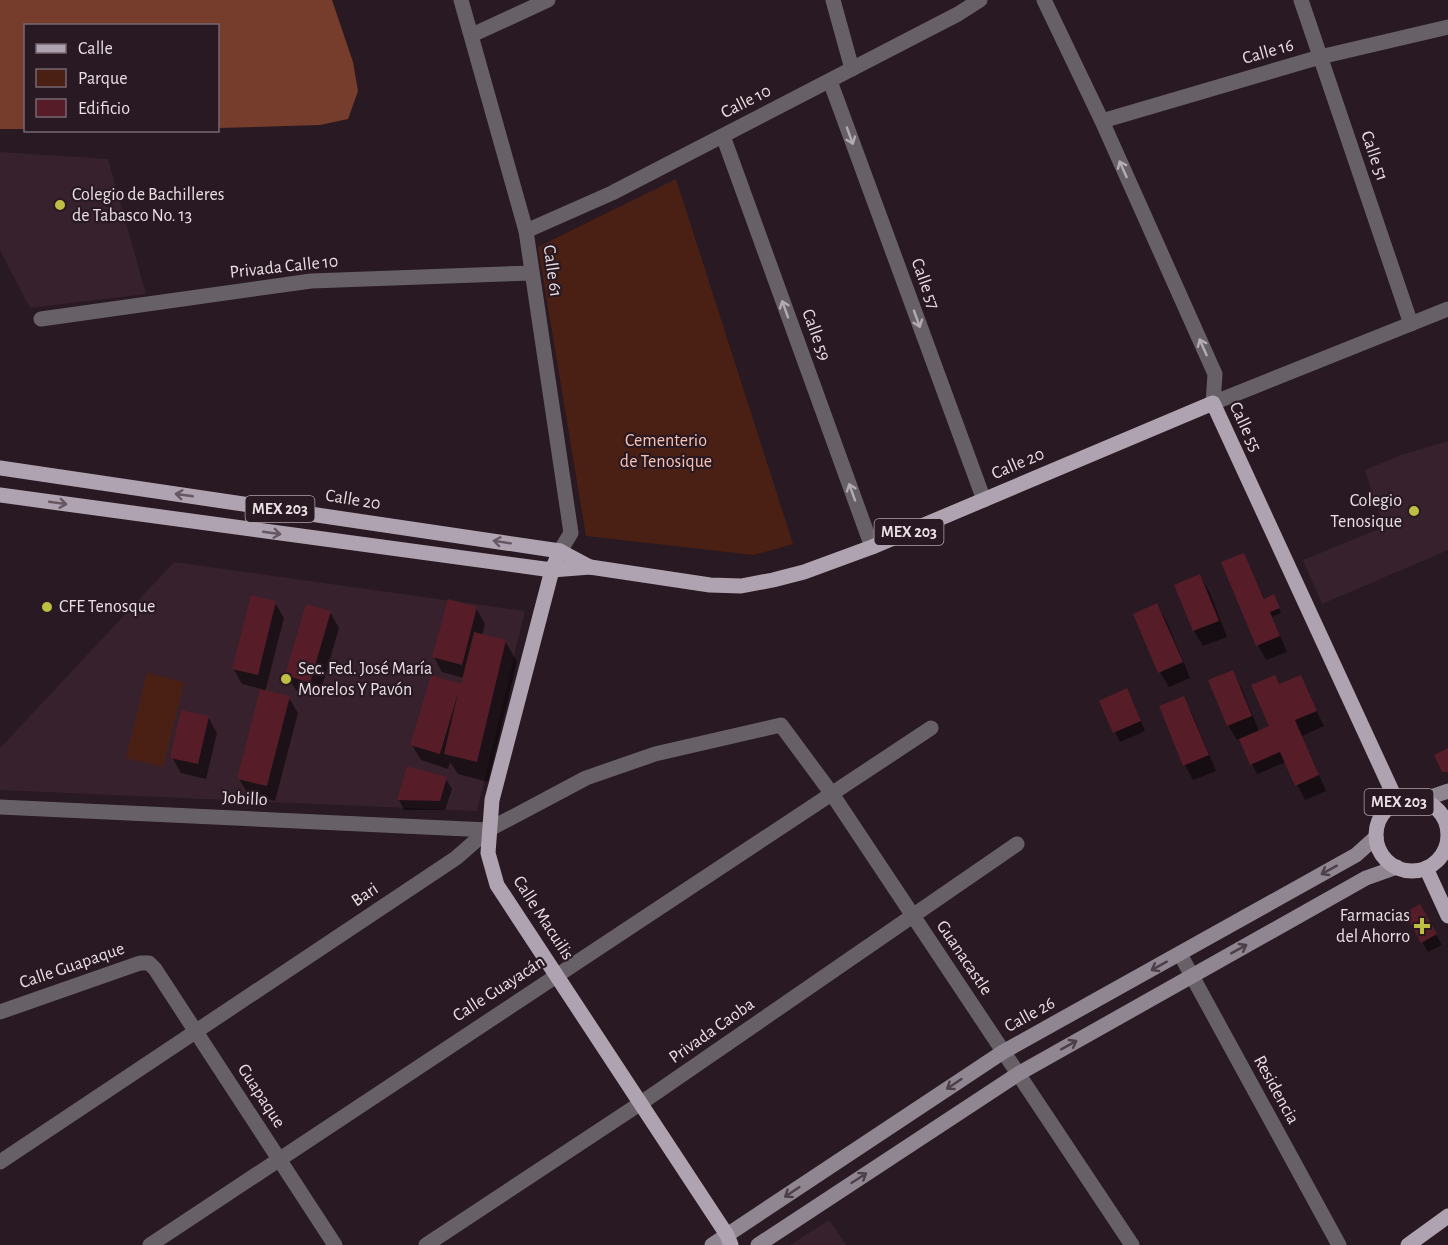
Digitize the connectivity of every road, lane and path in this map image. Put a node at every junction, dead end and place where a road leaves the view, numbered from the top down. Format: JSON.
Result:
{"nodes":[{"id":1,"x":461,"y":0,"type":"edge"},
{"id":2,"x":548,"y":0,"type":"edge"},
{"id":3,"x":832,"y":0,"type":"edge"},
{"id":4,"x":980,"y":0,"type":"edge"},
{"id":5,"x":1044,"y":0,"type":"edge"},
{"id":6,"x":1301,"y":0,"type":"edge"},
{"id":7,"x":1448,"y":27,"type":"edge"},
{"id":8,"x":472,"y":35,"type":"junction"},
{"id":9,"x":1320,"y":57,"type":"junction"},
{"id":10,"x":852,"y":69,"type":"junction"},
{"id":11,"x":830,"y":81,"type":"junction"},
{"id":12,"x":1102,"y":121,"type":"junction"},
{"id":13,"x":723,"y":136,"type":"junction"},
{"id":14,"x":526,"y":231,"type":"junction"},
{"id":15,"x":532,"y":273,"type":"junction"},
{"id":16,"x":1448,"y":309,"type":"edge"},
{"id":17,"x":42,"y":319,"type":"dead end"},
{"id":18,"x":1411,"y":324,"type":"junction"},
{"id":19,"x":1213,"y":403,"type":"junction"},
{"id":20,"x":0,"y":468,"type":"edge"},
{"id":21,"x":0,"y":495,"type":"edge"},
{"id":22,"x":208,"y":498,"type":"junction"},
{"id":23,"x":984,"y":500,"type":"junction"},
{"id":24,"x":204,"y":524,"type":"junction"},
{"id":25,"x":872,"y":547,"type":"junction"},
{"id":26,"x":560,"y":551,"type":"junction"},
{"id":27,"x":590,"y":567,"type":"junction"},
{"id":28,"x":552,"y":570,"type":"junction"},
{"id":29,"x":781,"y":725,"type":"joint"},
{"id":30,"x":931,"y":728,"type":"dead end"},
{"id":31,"x":1448,"y":791,"type":"edge"},
{"id":32,"x":832,"y":794,"type":"junction"},
{"id":33,"x":1422,"y":800,"type":"junction"},
{"id":34,"x":1397,"y":802,"type":"junction"},
{"id":35,"x":0,"y":807,"type":"edge"},
{"id":36,"x":488,"y":830,"type":"junction"},
{"id":37,"x":1376,"y":837,"type":"junction"},
{"id":38,"x":1448,"y":840,"type":"edge"},
{"id":39,"x":1017,"y":844,"type":"dead end"},
{"id":40,"x":1397,"y":867,"type":"junction"},
{"id":41,"x":1426,"y":868,"type":"junction"},
{"id":42,"x":913,"y":916,"type":"junction"},
{"id":43,"x":1448,"y":916,"type":"edge"},
{"id":44,"x":1180,"y":954,"type":"junction"},
{"id":45,"x":155,"y":969,"type":"joint"},
{"id":46,"x":556,"y":975,"type":"junction"},
{"id":47,"x":1191,"y":976,"type":"junction"},
{"id":48,"x":0,"y":1012,"type":"edge"},
{"id":49,"x":196,"y":1032,"type":"junction"},
{"id":50,"x":1003,"y":1052,"type":"junction"},
{"id":51,"x":1017,"y":1074,"type":"junction"},
{"id":52,"x":641,"y":1103,"type":"junction"},
{"id":53,"x":279,"y":1159,"type":"junction"},
{"id":54,"x":0,"y":1162,"type":"edge"},
{"id":55,"x":1448,"y":1216,"type":"edge"},
{"id":56,"x":729,"y":1240,"type":"edge"},
{"id":57,"x":150,"y":1245,"type":"edge"},
{"id":58,"x":335,"y":1245,"type":"edge"},
{"id":59,"x":426,"y":1245,"type":"edge"},
{"id":60,"x":712,"y":1245,"type":"edge"},
{"id":61,"x":758,"y":1245,"type":"edge"},
{"id":62,"x":1132,"y":1245,"type":"edge"},
{"id":63,"x":1339,"y":1245,"type":"edge"},
{"id":64,"x":1408,"y":1245,"type":"edge"}],
"edges":[{"from":1,"to":8,"type":"street","name":"Calle 61"},
{"from":2,"to":8,"type":"street"},
{"from":3,"to":10,"type":"street"},
{"from":4,"to":10,"type":"street","name":"Calle 10"},
{"from":5,"to":12,"type":"street","name":"Calle 55"},
{"from":6,"to":9,"type":"street","name":"Calle 51"},
{"from":7,"to":9,"type":"street","name":"Calle 16"},
{"from":8,"to":14,"type":"street","name":"Calle 61"},
{"from":9,"to":12,"type":"street","name":"Calle 16"},
{"from":9,"to":18,"type":"street","name":"Calle 51"},
{"from":10,"to":11,"type":"street","name":"Calle 10"},
{"from":11,"to":13,"type":"street","name":"Calle 10"},
{"from":11,"to":23,"type":"street","name":"Calle 57","one_way":true},
{"from":19,"to":12,"type":"street","name":"Calle 55","one_way":true},
{"from":13,"to":14,"type":"street","name":"Calle 10"},
{"from":25,"to":13,"type":"street","name":"Calle 59","one_way":true},
{"from":14,"to":15,"type":"street","name":"Calle 61"},
{"from":15,"to":17,"type":"street","name":"Privada Calle 10"},
{"from":15,"to":26,"type":"street","name":"Calle 61"},
{"from":16,"to":18,"type":"street","name":"Calle 20"},
{"from":18,"to":19,"type":"street","name":"Calle 20"},
{"from":19,"to":23,"type":"main road","name":"Calle 20","number":"MEX 203"},
{"from":19,"to":34,"type":"main road","name":"Calle 55","number":"MEX 203"},
{"from":22,"to":20,"type":"main road","name":"Calle 20","number":"MEX 203","one_way":true},
{"from":21,"to":24,"type":"main road","name":"Calle 20","number":"MEX 203","one_way":true},
{"from":22,"to":24,"type":"main road"},
{"from":26,"to":22,"type":"main road","name":"Calle 20","number":"MEX 203","one_way":true},
{"from":23,"to":25,"type":"main road","name":"Calle 20","number":"MEX 203"},
{"from":24,"to":28,"type":"main road","name":"Calle 20","number":"MEX 203","one_way":true},
{"from":25,"to":27,"type":"main road","name":"Calle 20","number":"MEX 203"},
{"from":26,"to":27,"type":"main road","name":"Calle 20","number":"MEX 203"},
{"from":26,"to":28,"type":"main road","name":"Calle Macuilis"},
{"from":27,"to":28,"type":"main road","name":"Calle 20","number":"MEX 203"},
{"from":28,"to":36,"type":"main road","name":"Calle Macuilis"},
{"from":29,"to":32,"type":"street","name":"Guanacastle"},
{"from":29,"to":36,"type":"street","name":"Bari"},
{"from":30,"to":32,"type":"street","name":"Calle Guayacán"},
{"from":31,"to":33,"type":"main road"},
{"from":32,"to":42,"type":"street","name":"Guanacastle"},
{"from":32,"to":46,"type":"street","name":"Calle Guayacán"},
{"from":33,"to":34,"type":"main road","number":"MEX 203"},
{"from":33,"to":38,"type":"main road","number":"MEX 203"},
{"from":34,"to":37,"type":"main road","number":"MEX 203"},
{"from":35,"to":36,"type":"street","name":"Jobillo"},
{"from":36,"to":46,"type":"main road","name":"Calle Macuilis"},
{"from":36,"to":49,"type":"street","name":"Bari"},
{"from":37,"to":40,"type":"main road","number":"MEX 203"},
{"from":37,"to":44,"type":"main road","name":"Calle 26","one_way":true},
{"from":38,"to":41,"type":"main road","number":"MEX 203"},
{"from":39,"to":42,"type":"street","name":"Privada Caoba"},
{"from":40,"to":41,"type":"main road"},
{"from":47,"to":40,"type":"main road","one_way":true},
{"from":41,"to":43,"type":"main road"},
{"from":42,"to":50,"type":"street","name":"Guanacastle"},
{"from":42,"to":52,"type":"street","name":"Privada Caoba"},
{"from":44,"to":47,"type":"street","name":"Residencia"},
{"from":44,"to":50,"type":"main road","name":"Calle 26","one_way":true},
{"from":45,"to":48,"type":"street","name":"Calle Guapaque"},
{"from":45,"to":49,"type":"street","name":"Guapaque"},
{"from":46,"to":52,"type":"main road","name":"Calle Macuilis"},
{"from":46,"to":53,"type":"street","name":"Calle Guayacán"},
{"from":51,"to":47,"type":"main road","one_way":true},
{"from":47,"to":63,"type":"street","name":"Residencia"},
{"from":49,"to":53,"type":"street","name":"Guapaque"},
{"from":49,"to":54,"type":"street","name":"Bari"},
{"from":50,"to":51,"type":"street","name":"Guanacastle"},
{"from":50,"to":56,"type":"main road","name":"Calle 26","one_way":true},
{"from":61,"to":51,"type":"main road","one_way":true},
{"from":51,"to":62,"type":"street","name":"Guanacastle"},
{"from":52,"to":56,"type":"main road","name":"Calle Macuilis"},
{"from":52,"to":59,"type":"street","name":"Privada Caoba"},
{"from":53,"to":57,"type":"street","name":"Calle Guayacán"},
{"from":53,"to":58,"type":"street","name":"Guapaque"},
{"from":55,"to":64,"type":"main road"},
{"from":56,"to":60,"type":"main road","name":"Calle 26"}]}
